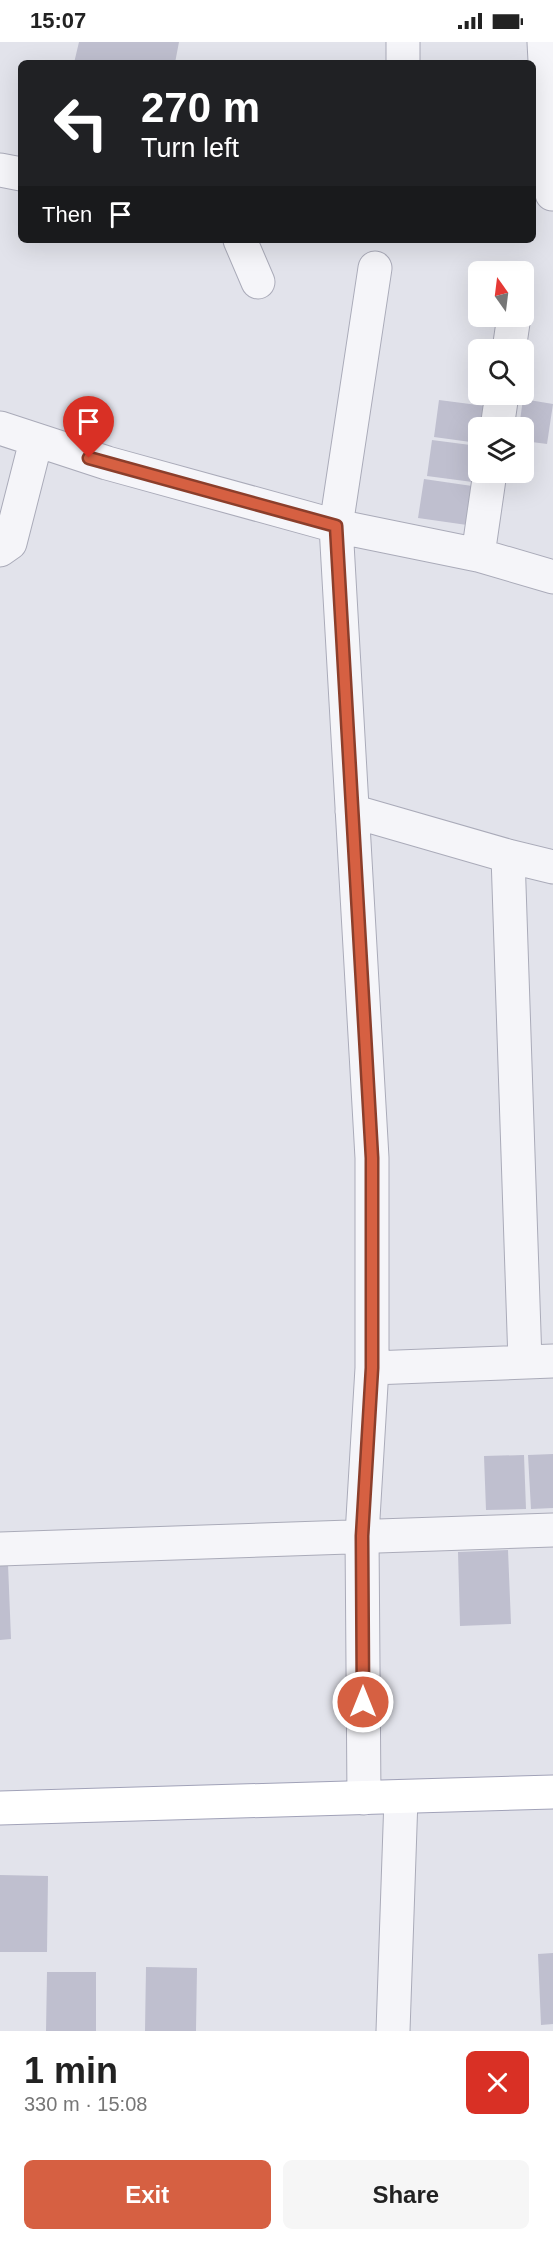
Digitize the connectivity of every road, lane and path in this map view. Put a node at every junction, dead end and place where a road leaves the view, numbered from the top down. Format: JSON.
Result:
{"nodes":[{"id":1,"x":403,"y":42,"type":"edge"},
{"id":2,"x":544,"y":42,"type":"edge"},
{"id":3,"x":403,"y":60,"type":"edge"},
{"id":4,"x":0,"y":170,"type":"edge"},
{"id":5,"x":18,"y":173,"type":"edge"},
{"id":6,"x":552,"y":194,"type":"edge"},
{"id":7,"x":241,"y":243,"type":"edge"},
{"id":8,"x":375,"y":268,"type":"dead end"},
{"id":9,"x":258,"y":282,"type":"dead end"},
{"id":10,"x":0,"y":428,"type":"edge"},
{"id":11,"x":36,"y":441,"type":"junction"},
{"id":12,"x":488,"y":483,"type":"edge"},
{"id":13,"x":336,"y":526,"type":"junction"},
{"id":14,"x":0,"y":550,"type":"edge"},
{"id":15,"x":478,"y":555,"type":"junction"},
{"id":16,"x":553,"y":577,"type":"edge"},
{"id":17,"x":352,"y":811,"type":"junction"},
{"id":18,"x":508,"y":856,"type":"junction"},
{"id":19,"x":553,"y":867,"type":"edge"},
{"id":20,"x":539,"y":1361,"type":"edge"},
{"id":21,"x":372,"y":1368,"type":"junction"},
{"id":22,"x":553,"y":1530,"type":"edge"},
{"id":23,"x":362,"y":1536,"type":"junction"},
{"id":24,"x":0,"y":1549,"type":"edge"},
{"id":25,"x":553,"y":1792,"type":"edge"},
{"id":26,"x":364,"y":1798,"type":"junction"},
{"id":27,"x":401,"y":1798,"type":"junction"},
{"id":28,"x":0,"y":1808,"type":"edge"},
{"id":29,"x":393,"y":2031,"type":"edge"}],
"edges":[{"from":1,"to":3,"type":"street"},
{"from":2,"to":6,"type":"street"},
{"from":4,"to":5,"type":"street"},
{"from":7,"to":9,"type":"street"},
{"from":8,"to":13,"type":"street"},
{"from":10,"to":11,"type":"street"},
{"from":11,"to":13,"type":"street"},
{"from":11,"to":14,"type":"street"},
{"from":12,"to":15,"type":"street"},
{"from":13,"to":15,"type":"street"},
{"from":13,"to":17,"type":"street"},
{"from":15,"to":16,"type":"street"},
{"from":17,"to":18,"type":"street"},
{"from":17,"to":21,"type":"street"},
{"from":18,"to":19,"type":"street"},
{"from":18,"to":20,"type":"street"},
{"from":20,"to":21,"type":"street"},
{"from":21,"to":23,"type":"street"},
{"from":22,"to":23,"type":"street"},
{"from":23,"to":24,"type":"street"},
{"from":23,"to":26,"type":"street"},
{"from":25,"to":27,"type":"main road"},
{"from":26,"to":27,"type":"main road"},
{"from":26,"to":28,"type":"main road"},
{"from":27,"to":29,"type":"street"}]}
